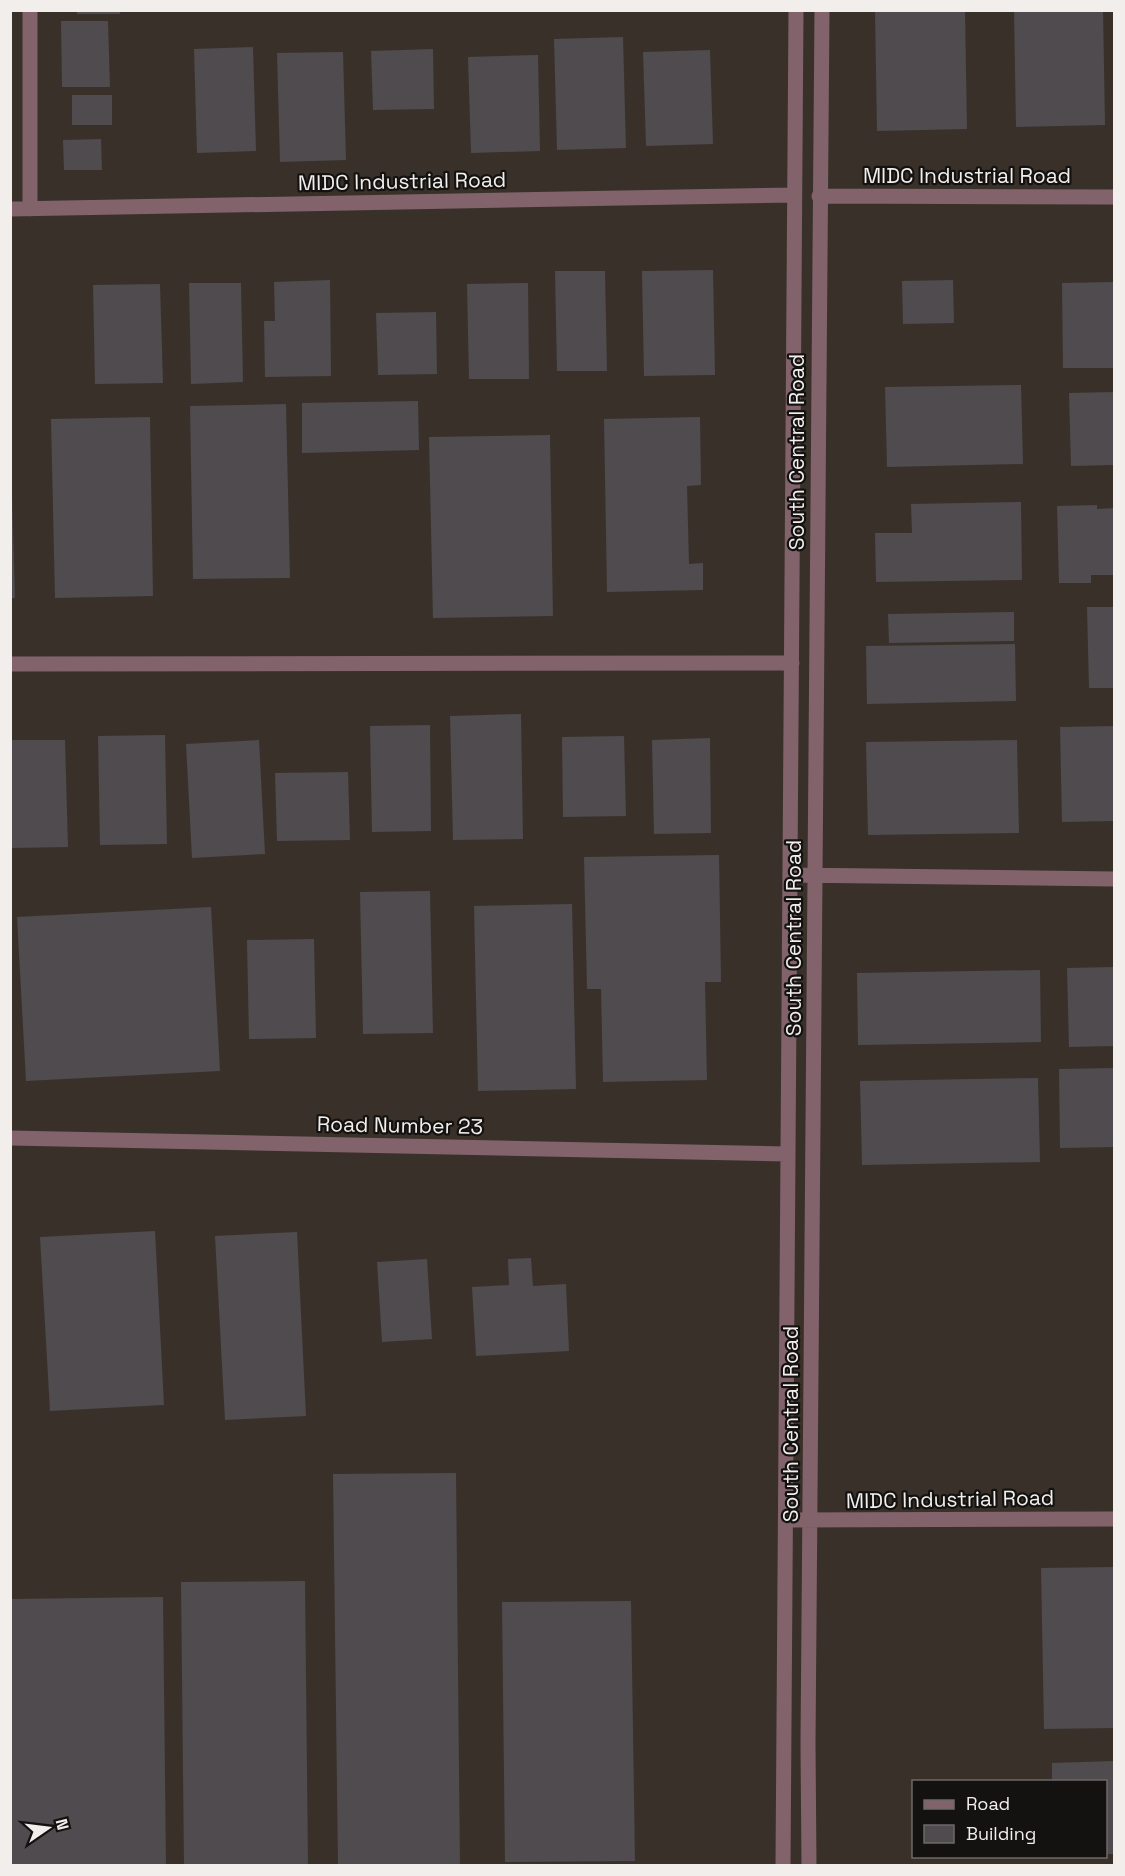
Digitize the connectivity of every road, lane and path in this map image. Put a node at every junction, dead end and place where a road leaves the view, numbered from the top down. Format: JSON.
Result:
{"nodes":[{"id":1,"x":30,"y":10,"type":"edge"},
{"id":2,"x":796,"y":10,"type":"edge"},
{"id":3,"x":822,"y":10,"type":"edge"},
{"id":4,"x":794,"y":195,"type":"junction"},
{"id":5,"x":819,"y":195,"type":"junction"},
{"id":6,"x":1114,"y":197,"type":"edge"},
{"id":7,"x":10,"y":209,"type":"edge"},
{"id":8,"x":30,"y":209,"type":"junction"},
{"id":9,"x":792,"y":663,"type":"junction"},
{"id":10,"x":10,"y":664,"type":"edge"},
{"id":11,"x":790,"y":875,"type":"junction"},
{"id":12,"x":815,"y":876,"type":"junction"},
{"id":13,"x":1114,"y":879,"type":"edge"},
{"id":14,"x":10,"y":1138,"type":"edge"},
{"id":15,"x":788,"y":1154,"type":"junction"},
{"id":16,"x":1114,"y":1519,"type":"edge"},
{"id":17,"x":786,"y":1521,"type":"junction"},
{"id":18,"x":810,"y":1522,"type":"junction"},
{"id":19,"x":783,"y":1866,"type":"edge"},
{"id":20,"x":809,"y":1866,"type":"edge"}],
"edges":[{"from":1,"to":8,"type":"street"},
{"from":2,"to":4,"type":"street","name":"South Central Road"},
{"from":3,"to":5,"type":"street","name":"South Central Road"},
{"from":4,"to":8,"type":"street","name":"MIDC Industrial Road"},
{"from":4,"to":9,"type":"street","name":"South Central Road"},
{"from":5,"to":6,"type":"street","name":"MIDC Industrial Road"},
{"from":5,"to":12,"type":"street","name":"South Central Road"},
{"from":7,"to":8,"type":"street","name":"MIDC Industrial Road"},
{"from":9,"to":10,"type":"street"},
{"from":9,"to":11,"type":"street","name":"South Central Road"},
{"from":11,"to":12,"type":"street"},
{"from":11,"to":15,"type":"street","name":"South Central Road"},
{"from":12,"to":13,"type":"street"},
{"from":12,"to":18,"type":"street","name":"South Central Road"},
{"from":14,"to":15,"type":"street","name":"Road Number 23"},
{"from":15,"to":17,"type":"street","name":"South Central Road"},
{"from":16,"to":18,"type":"street","name":"MIDC Industrial Road"},
{"from":17,"to":18,"type":"street","name":"MIDC Industrial Road"},
{"from":17,"to":19,"type":"street","name":"South Central Road"},
{"from":18,"to":20,"type":"street","name":"South Central Road"}]}
